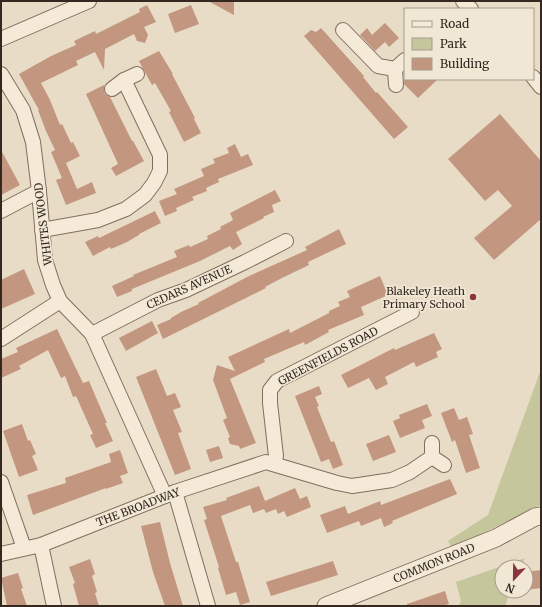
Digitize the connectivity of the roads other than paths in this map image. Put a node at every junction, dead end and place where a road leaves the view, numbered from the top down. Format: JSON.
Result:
{"nodes":[{"id":1,"x":89,"y":1,"type":"edge"},
{"id":2,"x":343,"y":30,"type":"dead end"},
{"id":3,"x":1,"y":39,"type":"edge"},
{"id":4,"x":400,"y":65,"type":"edge"},
{"id":5,"x":1,"y":74,"type":"edge"},
{"id":6,"x":137,"y":74,"type":"dead end"},
{"id":7,"x":534,"y":79,"type":"edge"},
{"id":8,"x":124,"y":80,"type":"junction"},
{"id":9,"x":396,"y":85,"type":"dead end"},
{"id":10,"x":541,"y":87,"type":"edge"},
{"id":11,"x":112,"y":89,"type":"dead end"},
{"id":12,"x":39,"y":191,"type":"junction"},
{"id":13,"x":1,"y":211,"type":"edge"},
{"id":14,"x":42,"y":230,"type":"junction"},
{"id":15,"x":286,"y":241,"type":"dead end"},
{"id":16,"x":60,"y":301,"type":"junction"},
{"id":17,"x":412,"y":312,"type":"dead end"},
{"id":18,"x":92,"y":334,"type":"junction"},
{"id":19,"x":1,"y":339,"type":"edge"},
{"id":20,"x":432,"y":442,"type":"dead end"},
{"id":21,"x":274,"y":464,"type":"junction"},
{"id":22,"x":1,"y":482,"type":"edge"},
{"id":23,"x":170,"y":494,"type":"junction"},
{"id":24,"x":538,"y":516,"type":"edge"},
{"id":25,"x":41,"y":545,"type":"junction"},
{"id":26,"x":24,"y":548,"type":"junction"},
{"id":27,"x":1,"y":554,"type":"edge"},
{"id":28,"x":54,"y":606,"type":"edge"},
{"id":29,"x":208,"y":606,"type":"edge"},
{"id":30,"x":326,"y":606,"type":"edge"}],
"edges":[{"from":1,"to":3,"type":"street"},
{"from":2,"to":4,"type":"street"},
{"from":4,"to":9,"type":"street"},
{"from":5,"to":12,"type":"street","name":"WHITES WOOD"},
{"from":6,"to":8,"type":"street"},
{"from":7,"to":10,"type":"street"},
{"from":8,"to":11,"type":"street"},
{"from":8,"to":14,"type":"street"},
{"from":12,"to":13,"type":"street"},
{"from":12,"to":14,"type":"street","name":"WHITES WOOD"},
{"from":14,"to":16,"type":"street","name":"WHITES WOOD"},
{"from":15,"to":18,"type":"street","name":"CEDARS AVENUE"},
{"from":16,"to":18,"type":"street","name":"WHITES WOOD"},
{"from":16,"to":19,"type":"street"},
{"from":17,"to":21,"type":"street","name":"GREENFIELDS ROAD"},
{"from":18,"to":23,"type":"street","name":"WHITES WOOD"},
{"from":20,"to":21,"type":"street"},
{"from":21,"to":23,"type":"street","name":"THE BROADWAY"},
{"from":22,"to":26,"type":"street"},
{"from":23,"to":25,"type":"street","name":"THE BROADWAY"},
{"from":23,"to":29,"type":"street","name":"WHITES WOOD"},
{"from":24,"to":30,"type":"street","name":"COMMON ROAD"},
{"from":25,"to":26,"type":"street","name":"THE BROADWAY"},
{"from":25,"to":28,"type":"street"},
{"from":26,"to":27,"type":"street","name":"THE BROADWAY"}]}
